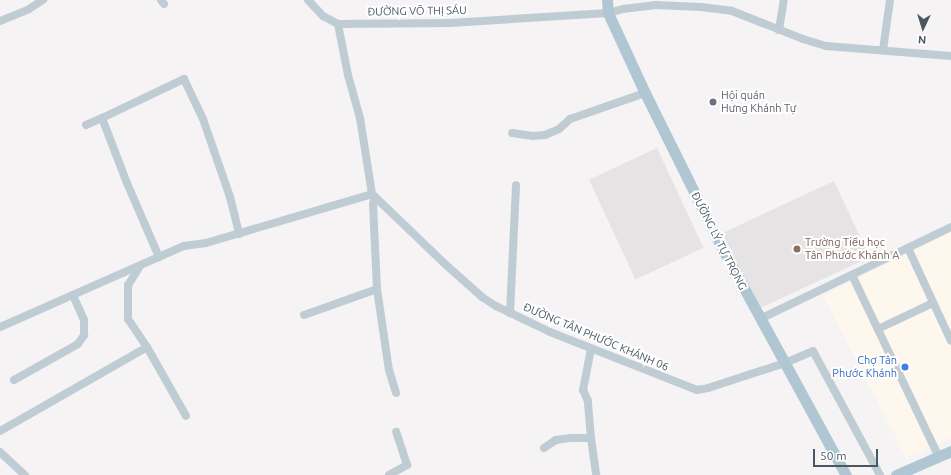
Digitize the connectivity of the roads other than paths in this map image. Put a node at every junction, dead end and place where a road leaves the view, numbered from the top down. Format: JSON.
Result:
{"nodes":[{"id":1,"x":43,"y":0,"type":"edge"},
{"id":2,"x":308,"y":0,"type":"edge"},
{"id":3,"x":607,"y":0,"type":"edge"},
{"id":4,"x":784,"y":0,"type":"edge"},
{"id":5,"x":890,"y":0,"type":"edge"},
{"id":6,"x":608,"y":13,"type":"junction"},
{"id":7,"x":0,"y":21,"type":"edge"},
{"id":8,"x":338,"y":24,"type":"junction"},
{"id":9,"x":779,"y":30,"type":"junction"},
{"id":10,"x":883,"y":50,"type":"junction"},
{"id":11,"x":951,"y":56,"type":"edge"},
{"id":12,"x":645,"y":93,"type":"junction"},
{"id":13,"x":102,"y":118,"type":"junction"},
{"id":14,"x":86,"y":125,"type":"dead end"},
{"id":15,"x":512,"y":133,"type":"dead end"},
{"id":16,"x":516,"y":185,"type":"dead end"},
{"id":17,"x":374,"y":195,"type":"junction"},
{"id":18,"x":951,"y":227,"type":"edge"},
{"id":19,"x":239,"y":234,"type":"junction"},
{"id":20,"x":908,"y":248,"type":"junction"},
{"id":21,"x":159,"y":257,"type":"junction"},
{"id":22,"x":140,"y":266,"type":"junction"},
{"id":23,"x":852,"y":275,"type":"junction"},
{"id":24,"x":377,"y":289,"type":"junction"},
{"id":25,"x":73,"y":295,"type":"junction"},
{"id":26,"x":933,"y":303,"type":"junction"},
{"id":27,"x":510,"y":313,"type":"junction"},
{"id":28,"x":304,"y":315,"type":"dead end"},
{"id":29,"x":760,"y":319,"type":"junction"},
{"id":30,"x":0,"y":327,"type":"edge"},
{"id":31,"x":878,"y":329,"type":"junction"},
{"id":32,"x":951,"y":341,"type":"edge"},
{"id":33,"x":147,"y":347,"type":"junction"},
{"id":34,"x":591,"y":349,"type":"junction"},
{"id":35,"x":785,"y":363,"type":"junction"},
{"id":36,"x":14,"y":380,"type":"dead end"},
{"id":37,"x":396,"y":393,"type":"dead end"},
{"id":38,"x":186,"y":416,"type":"dead end"},
{"id":39,"x":0,"y":431,"type":"edge"},
{"id":40,"x":396,"y":432,"type":"dead end"},
{"id":41,"x":591,"y":438,"type":"junction"},
{"id":42,"x":544,"y":448,"type":"dead end"},
{"id":43,"x":951,"y":451,"type":"edge"},
{"id":44,"x":0,"y":452,"type":"edge"},
{"id":45,"x":939,"y":457,"type":"junction"},
{"id":46,"x":25,"y":475,"type":"edge"},
{"id":47,"x":389,"y":475,"type":"edge"},
{"id":48,"x":596,"y":475,"type":"edge"},
{"id":49,"x":846,"y":475,"type":"edge"},
{"id":50,"x":880,"y":475,"type":"edge"},
{"id":51,"x":896,"y":475,"type":"edge"}],
"edges":[{"from":1,"to":7,"type":"street"},
{"from":2,"to":8,"type":"street"},
{"from":3,"to":6,"type":"main road","name":"ĐƯỜNG LÝ TỰ TRỌNG"},
{"from":4,"to":9,"type":"street"},
{"from":5,"to":10,"type":"street"},
{"from":6,"to":8,"type":"street","name":"ĐƯỜNG VÕ THỊ SÁU"},
{"from":6,"to":9,"type":"street","name":"ĐƯỜNG VÕ THỊ SÁU"},
{"from":6,"to":12,"type":"main road","name":"ĐƯỜNG LÝ TỰ TRỌNG"},
{"from":8,"to":17,"type":"street"},
{"from":9,"to":10,"type":"street","name":"ĐƯỜNG VÕ THỊ SÁU"},
{"from":10,"to":11,"type":"street","name":"ĐƯỜNG VÕ THỊ SÁU"},
{"from":12,"to":15,"type":"street"},
{"from":12,"to":29,"type":"main road","name":"ĐƯỜNG LÝ TỰ TRỌNG"},
{"from":13,"to":14,"type":"street"},
{"from":13,"to":19,"type":"street"},
{"from":13,"to":21,"type":"street"},
{"from":16,"to":27,"type":"street"},
{"from":17,"to":19,"type":"street"},
{"from":17,"to":24,"type":"street"},
{"from":17,"to":27,"type":"street","name":"ĐƯỜNG TÂN PHƯỚC KHÁNH 06"},
{"from":18,"to":20,"type":"street"},
{"from":19,"to":21,"type":"street"},
{"from":20,"to":23,"type":"street"},
{"from":20,"to":26,"type":"street"},
{"from":21,"to":22,"type":"street"},
{"from":22,"to":25,"type":"street"},
{"from":22,"to":33,"type":"street"},
{"from":23,"to":29,"type":"street"},
{"from":23,"to":31,"type":"street"},
{"from":24,"to":28,"type":"street"},
{"from":24,"to":37,"type":"street"},
{"from":25,"to":30,"type":"street"},
{"from":25,"to":36,"type":"street"},
{"from":26,"to":31,"type":"street"},
{"from":26,"to":32,"type":"street"},
{"from":27,"to":34,"type":"street","name":"ĐƯỜNG TÂN PHƯỚC KHÁNH 06"},
{"from":29,"to":35,"type":"main road","name":"ĐƯỜNG LÝ TỰ TRỌNG"},
{"from":31,"to":45,"type":"street"},
{"from":33,"to":38,"type":"street"},
{"from":33,"to":39,"type":"street"},
{"from":34,"to":35,"type":"street","name":"ĐƯỜNG TÂN PHƯỚC KHÁNH 06"},
{"from":34,"to":41,"type":"street"},
{"from":35,"to":49,"type":"main road","name":"ĐƯỜNG LÝ TỰ TRỌNG"},
{"from":35,"to":50,"type":"street","name":"ĐƯỜNG TÂN PHƯỚC KHÁNH 06"},
{"from":40,"to":47,"type":"street"},
{"from":41,"to":42,"type":"street"},
{"from":41,"to":48,"type":"street"},
{"from":43,"to":45,"type":"main road"},
{"from":44,"to":46,"type":"street"},
{"from":45,"to":51,"type":"main road"}]}
